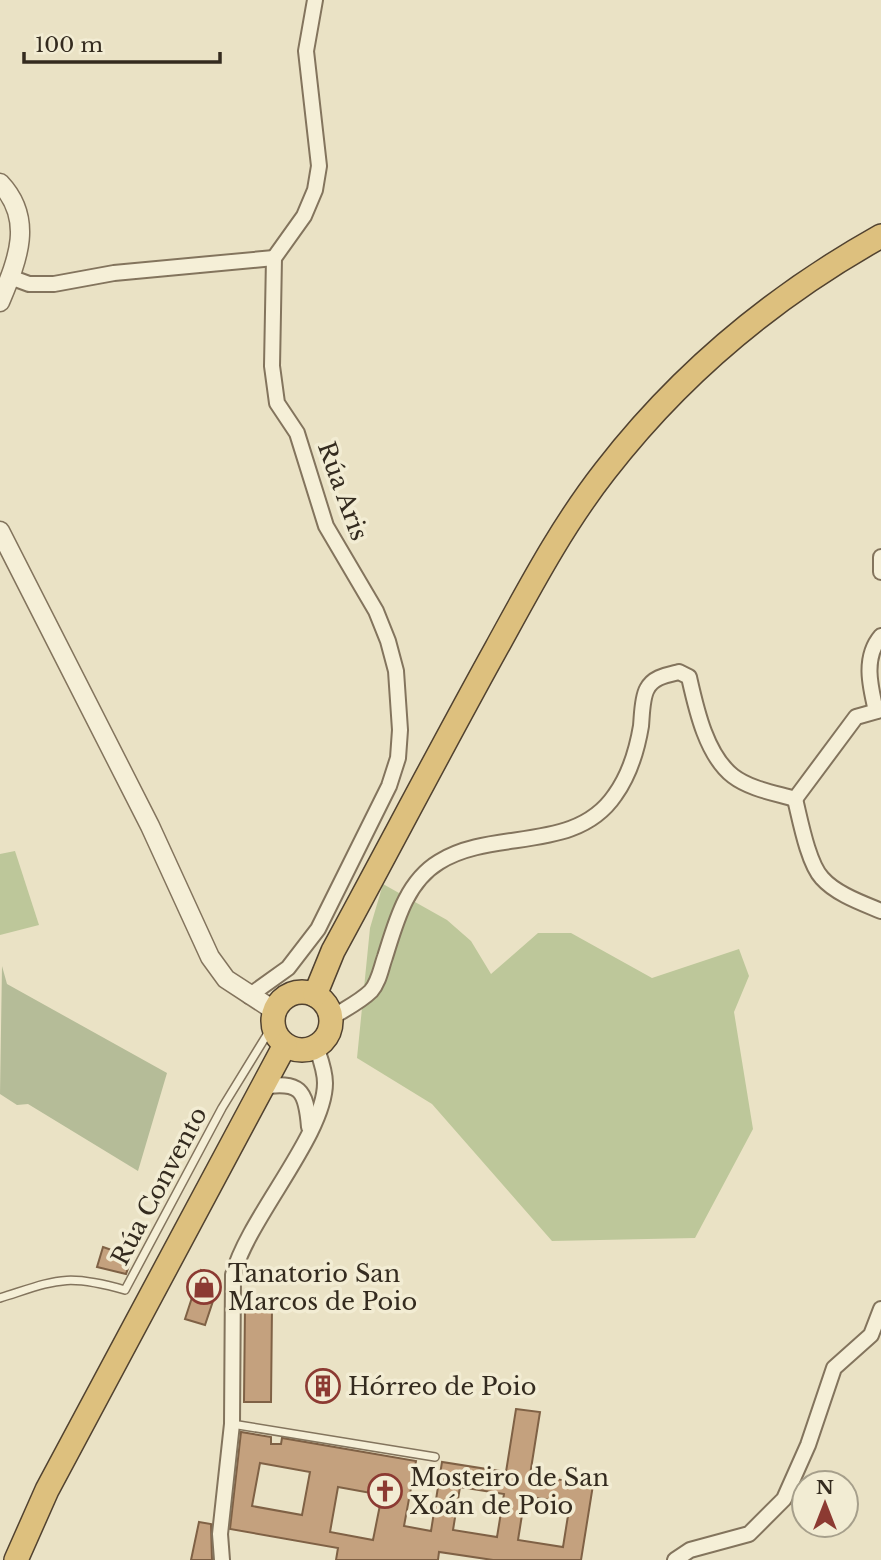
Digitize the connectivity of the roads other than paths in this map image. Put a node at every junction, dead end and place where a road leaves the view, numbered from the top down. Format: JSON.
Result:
{"nodes":[{"id":1,"x":315,"y":0,"type":"edge"},
{"id":2,"x":0,"y":183,"type":"edge"},
{"id":3,"x":881,"y":236,"type":"edge"},
{"id":4,"x":274,"y":257,"type":"junction"},
{"id":5,"x":10,"y":277,"type":"junction"},
{"id":6,"x":0,"y":302,"type":"edge"},
{"id":7,"x":0,"y":531,"type":"edge"},
{"id":8,"x":881,"y":557,"type":"edge"},
{"id":9,"x":881,"y":572,"type":"edge"},
{"id":10,"x":881,"y":636,"type":"edge"},
{"id":11,"x":878,"y":710,"type":"edge"},
{"id":12,"x":794,"y":799,"type":"junction"},
{"id":13,"x":881,"y":911,"type":"edge"},
{"id":14,"x":315,"y":995,"type":"junction"},
{"id":15,"x":249,"y":996,"type":"junction"},
{"id":16,"x":274,"y":1018,"type":"junction"},
{"id":17,"x":331,"y":1018,"type":"junction"},
{"id":18,"x":285,"y":1045,"type":"junction"},
{"id":19,"x":316,"y":1046,"type":"junction"},
{"id":20,"x":261,"y":1087,"type":"junction"},
{"id":21,"x":310,"y":1130,"type":"junction"},
{"id":22,"x":0,"y":1298,"type":"edge"},
{"id":23,"x":881,"y":1309,"type":"edge"},
{"id":24,"x":232,"y":1424,"type":"junction"},
{"id":25,"x":435,"y":1457,"type":"dead end"},
{"id":26,"x":16,"y":1560,"type":"edge"},
{"id":27,"x":222,"y":1560,"type":"edge"},
{"id":28,"x":675,"y":1560,"type":"edge"}],
"edges":[{"from":1,"to":4,"type":"street"},
{"from":2,"to":5,"type":"street"},
{"from":3,"to":14,"type":"highway"},
{"from":4,"to":5,"type":"street"},
{"from":4,"to":15,"type":"street","name":"Rúa Aris"},
{"from":5,"to":6,"type":"street"},
{"from":7,"to":15,"type":"street"},
{"from":8,"to":9,"type":"street"},
{"from":10,"to":11,"type":"street"},
{"from":11,"to":12,"type":"street"},
{"from":12,"to":13,"type":"street"},
{"from":12,"to":17,"type":"street"},
{"from":14,"to":16,"type":"highway"},
{"from":14,"to":17,"type":"highway"},
{"from":15,"to":16,"type":"street"},
{"from":16,"to":18,"type":"highway"},
{"from":16,"to":22,"type":"lane","name":"Rúa Convento"},
{"from":17,"to":19,"type":"highway"},
{"from":18,"to":19,"type":"highway"},
{"from":18,"to":20,"type":"highway"},
{"from":19,"to":21,"type":"street"},
{"from":20,"to":21,"type":"street"},
{"from":20,"to":26,"type":"highway"},
{"from":21,"to":24,"type":"street"},
{"from":23,"to":28,"type":"street"},
{"from":24,"to":25,"type":"lane"},
{"from":24,"to":27,"type":"street"}]}
